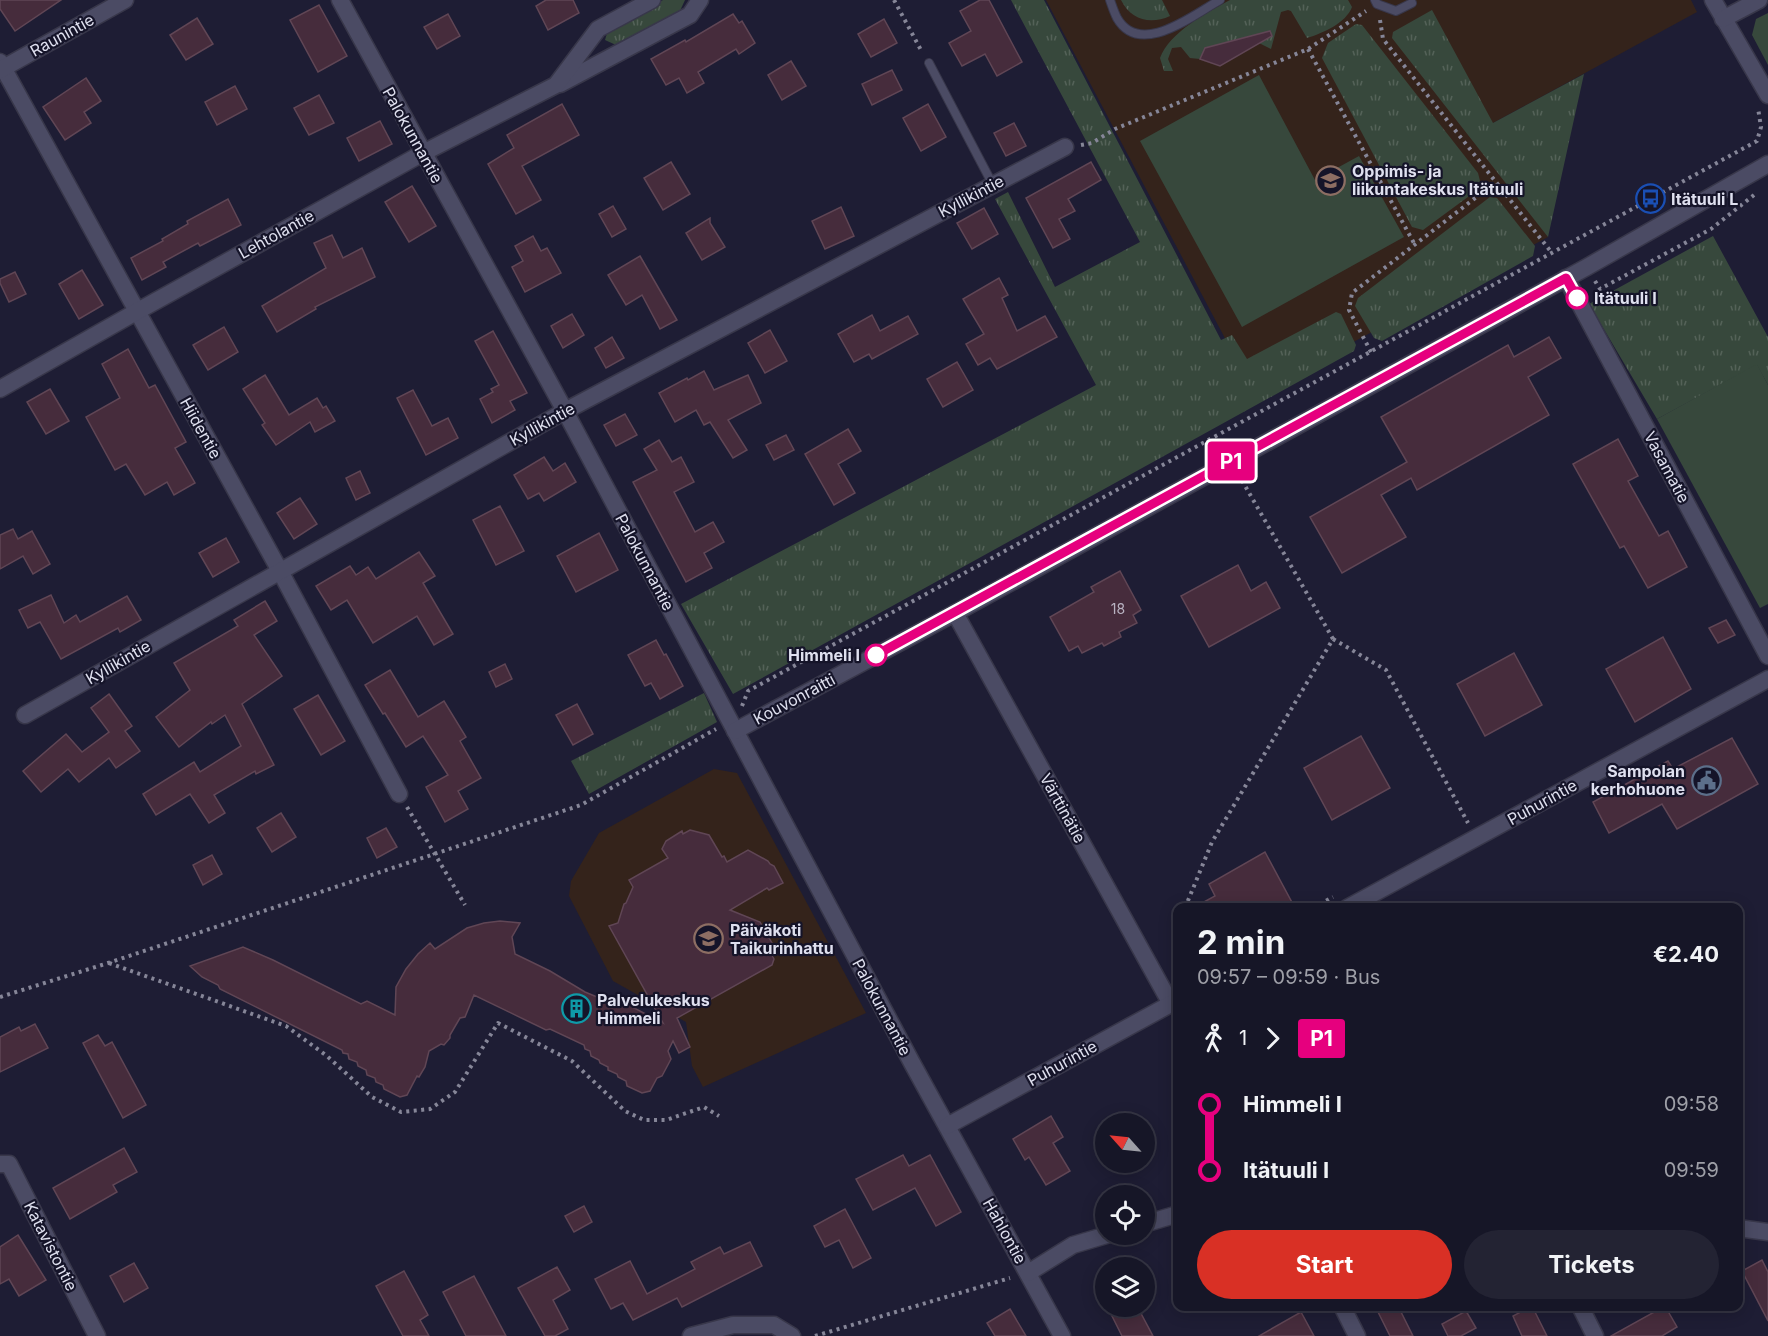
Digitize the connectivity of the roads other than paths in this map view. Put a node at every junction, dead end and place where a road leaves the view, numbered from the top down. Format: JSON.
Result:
{"nodes":[{"id":1,"x":125,"y":0,"type":"edge"},
{"id":2,"x":340,"y":0,"type":"edge"},
{"id":3,"x":652,"y":0,"type":"edge"},
{"id":4,"x":700,"y":0,"type":"edge"},
{"id":5,"x":1110,"y":0,"type":"edge"},
{"id":6,"x":1220,"y":0,"type":"edge"},
{"id":7,"x":1713,"y":0,"type":"edge"},
{"id":8,"x":1758,"y":0,"type":"edge"},
{"id":9,"x":1376,"y":2,"type":"edge"},
{"id":10,"x":1412,"y":3,"type":"dead end"},
{"id":11,"x":1723,"y":19,"type":"junction"},
{"id":12,"x":929,"y":63,"type":"road end"},
{"id":13,"x":1,"y":67,"type":"edge"},
{"id":14,"x":556,"y":85,"type":"junction"},
{"id":15,"x":1762,"y":98,"type":"edge"},
{"id":16,"x":1065,"y":147,"type":"road end"},
{"id":17,"x":423,"y":153,"type":"junction"},
{"id":18,"x":1768,"y":164,"type":"edge"},
{"id":19,"x":993,"y":185,"type":"junction"},
{"id":20,"x":1566,"y":278,"type":"junction"},
{"id":21,"x":136,"y":312,"type":"junction"},
{"id":22,"x":0,"y":389,"type":"edge"},
{"id":23,"x":565,"y":411,"type":"junction"},
{"id":24,"x":280,"y":571,"type":"junction"},
{"id":25,"x":955,"y":613,"type":"junction"},
{"id":26,"x":1768,"y":656,"type":"edge"},
{"id":27,"x":1768,"y":679,"type":"edge"},
{"id":28,"x":25,"y":715,"type":"dead end"},
{"id":29,"x":731,"y":725,"type":"junction"},
{"id":30,"x":399,"y":794,"type":"road end"},
{"id":31,"x":1356,"y":903,"type":"edge"},
{"id":32,"x":1173,"y":1000,"type":"edge"},
{"id":33,"x":1173,"y":1003,"type":"edge"},
{"id":34,"x":947,"y":1126,"type":"junction"},
{"id":35,"x":0,"y":1164,"type":"edge"},
{"id":36,"x":1173,"y":1215,"type":"edge"},
{"id":37,"x":1155,"y":1221,"type":"edge"},
{"id":38,"x":1743,"y":1229,"type":"edge"},
{"id":39,"x":1768,"y":1232,"type":"edge"},
{"id":40,"x":1095,"y":1238,"type":"edge"},
{"id":41,"x":1028,"y":1272,"type":"junction"},
{"id":42,"x":1344,"y":1311,"type":"edge"},
{"id":43,"x":1582,"y":1311,"type":"edge"},
{"id":44,"x":97,"y":1336,"type":"edge"},
{"id":45,"x":691,"y":1336,"type":"edge"},
{"id":46,"x":792,"y":1336,"type":"edge"},
{"id":47,"x":1062,"y":1336,"type":"edge"},
{"id":48,"x":1357,"y":1336,"type":"edge"},
{"id":49,"x":1595,"y":1336,"type":"edge"}],
"edges":[{"from":1,"to":13,"type":"street","name":"Raunintie"},
{"from":2,"to":17,"type":"street","name":"Palokunnantie"},
{"from":3,"to":14,"type":"street","name":"Lehtolantie"},
{"from":4,"to":14,"type":"street","name":"Lehtolantie"},
{"from":5,"to":6,"type":"lane"},
{"from":7,"to":11,"type":"street"},
{"from":8,"to":11,"type":"street"},
{"from":9,"to":10,"type":"lane"},
{"from":11,"to":15,"type":"street"},
{"from":12,"to":19,"type":"lane"},
{"from":13,"to":21,"type":"street","name":"Hiidentie"},
{"from":14,"to":17,"type":"street","name":"Lehtolantie"},
{"from":16,"to":19,"type":"street","name":"Kyllikintie"},
{"from":17,"to":21,"type":"street","name":"Lehtolantie"},
{"from":17,"to":23,"type":"street","name":"Palokunnantie"},
{"from":18,"to":20,"type":"street","name":"Kouvonraitti"},
{"from":19,"to":23,"type":"street","name":"Kyllikintie"},
{"from":20,"to":25,"type":"street","name":"Kouvonraitti"},
{"from":20,"to":26,"type":"street","name":"Vasamatie"},
{"from":21,"to":22,"type":"street","name":"Lehtolantie"},
{"from":21,"to":24,"type":"street","name":"Hiidentie"},
{"from":23,"to":24,"type":"street","name":"Kyllikintie"},
{"from":23,"to":29,"type":"street","name":"Palokunnantie"},
{"from":24,"to":28,"type":"street","name":"Kyllikintie"},
{"from":24,"to":30,"type":"street","name":"Hiidentie"},
{"from":25,"to":29,"type":"street","name":"Kouvonraitti"},
{"from":25,"to":32,"type":"street","name":"Värttinätie"},
{"from":27,"to":31,"type":"street","name":"Puhurintie"},
{"from":29,"to":34,"type":"street","name":"Palokunnantie"},
{"from":33,"to":34,"type":"street","name":"Puhurintie"},
{"from":34,"to":41,"type":"street","name":"Hahlontie"},
{"from":35,"to":44,"type":"street","name":"Katavistontie"},
{"from":36,"to":37,"type":"street"},
{"from":38,"to":39,"type":"street"},
{"from":40,"to":41,"type":"street"},
{"from":41,"to":47,"type":"street","name":"Hahlontie"},
{"from":42,"to":48,"type":"street"},
{"from":43,"to":49,"type":"street"},
{"from":45,"to":46,"type":"street"}]}
